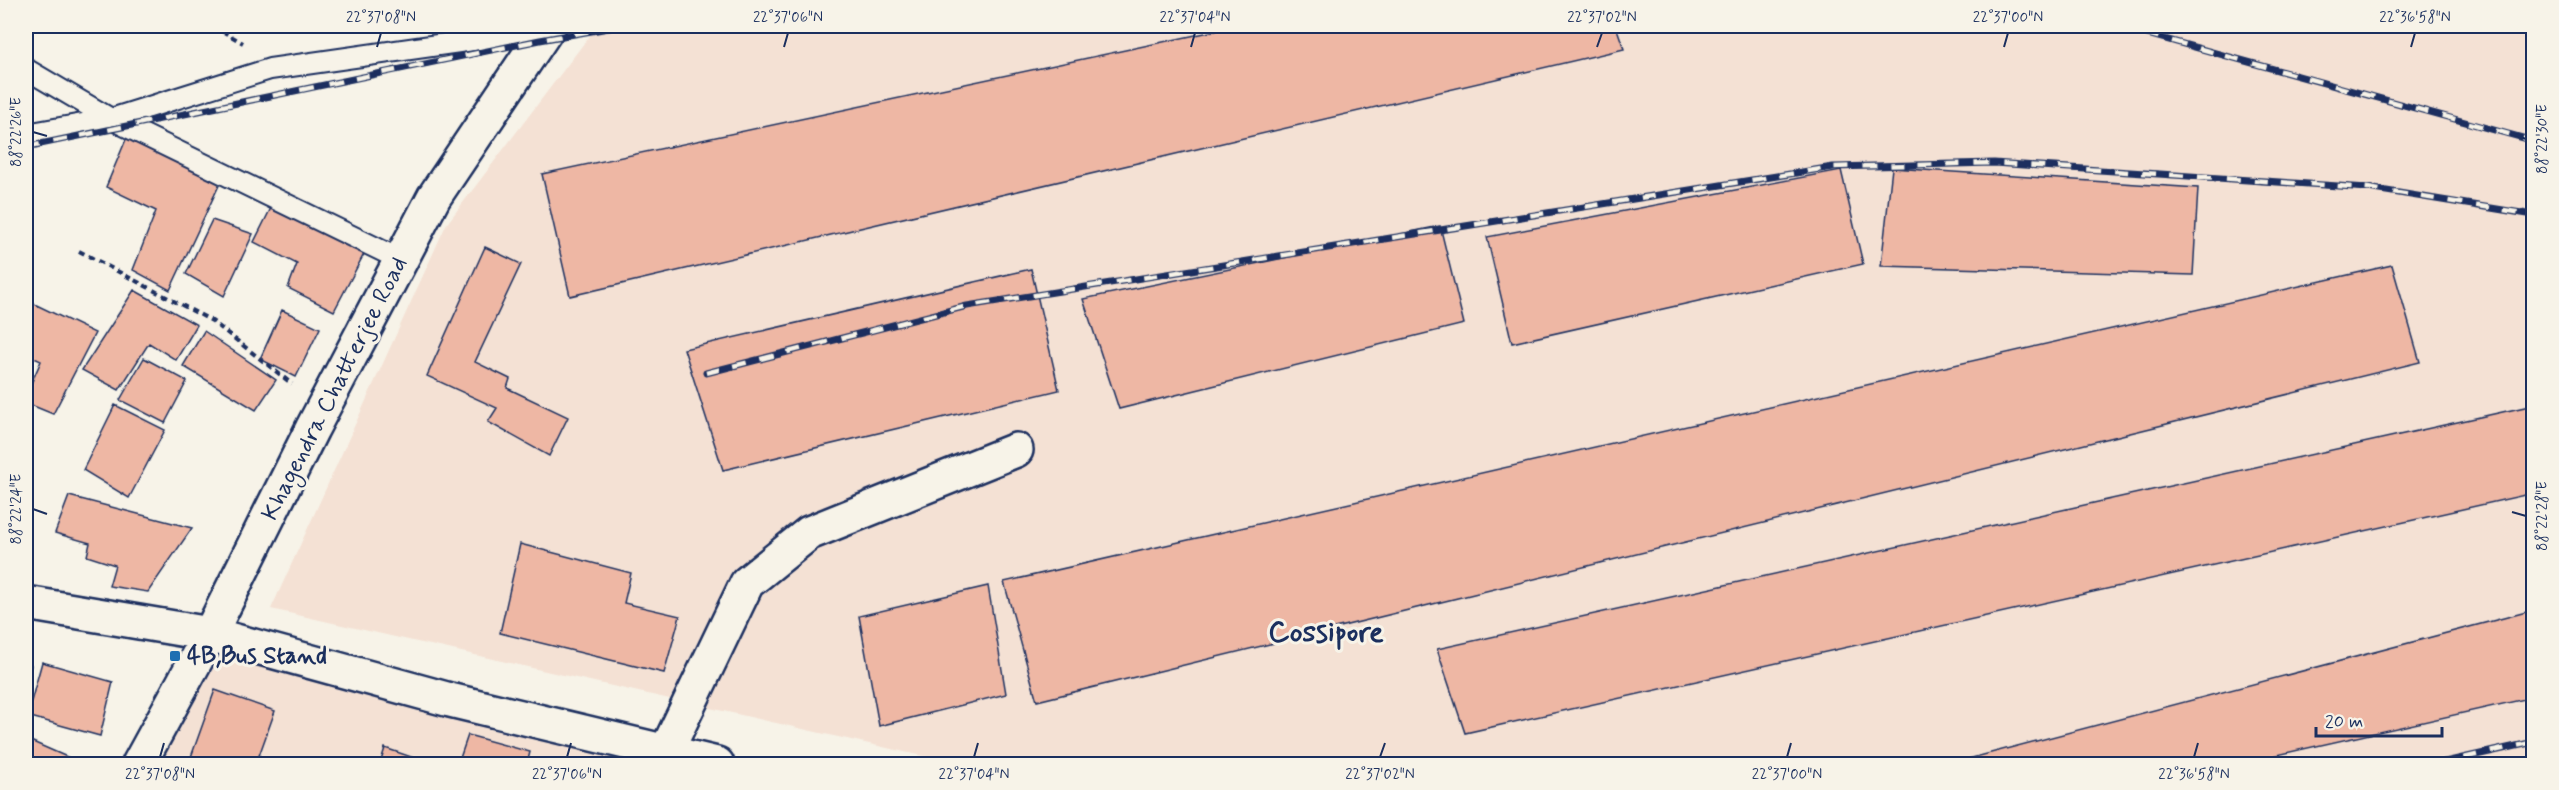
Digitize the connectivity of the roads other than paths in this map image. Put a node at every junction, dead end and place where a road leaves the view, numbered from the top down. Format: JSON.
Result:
{"nodes":[{"id":1,"x":548,"y":26,"type":"edge"},
{"id":2,"x":26,"y":69,"type":"edge"},
{"id":3,"x":111,"y":119,"type":"junction"},
{"id":4,"x":26,"y":134,"type":"edge"},
{"id":5,"x":401,"y":260,"type":"junction"},
{"id":6,"x":1016,"y":450,"type":"dead end"},
{"id":7,"x":26,"y":603,"type":"edge"},
{"id":8,"x":210,"y":634,"type":"junction"},
{"id":9,"x":653,"y":755,"type":"edge"},
{"id":10,"x":140,"y":765,"type":"edge"},
{"id":11,"x":717,"y":765,"type":"edge"}],
"edges":[{"from":1,"to":3,"type":"lane"},
{"from":1,"to":5,"type":"street","name":"Khagendra Chatterjee Road"},
{"from":2,"to":3,"type":"lane"},
{"from":3,"to":4,"type":"lane"},
{"from":3,"to":5,"type":"lane"},
{"from":5,"to":8,"type":"street","name":"Khagendra Chatterjee Road"},
{"from":6,"to":9,"type":"street"},
{"from":7,"to":8,"type":"street"},
{"from":8,"to":9,"type":"street"},
{"from":8,"to":10,"type":"street","name":"Khagendra Chatterjee Road"},
{"from":9,"to":11,"type":"street"}]}
